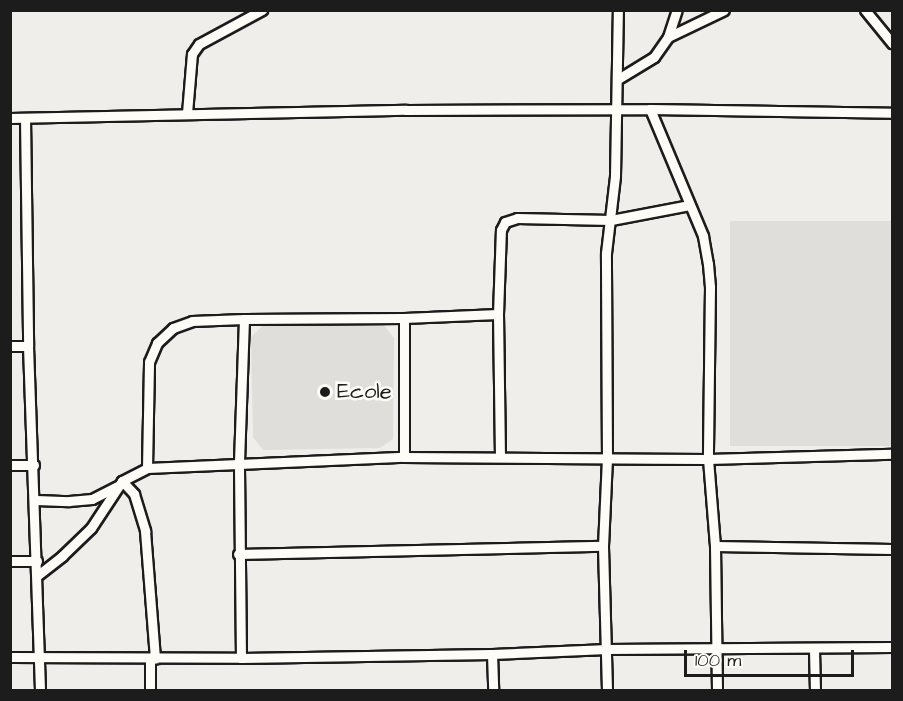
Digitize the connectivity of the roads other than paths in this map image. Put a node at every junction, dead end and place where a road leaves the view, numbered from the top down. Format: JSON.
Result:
{"nodes":[{"id":1,"x":262,"y":10,"type":"edge"},
{"id":2,"x":618,"y":10,"type":"edge"},
{"id":3,"x":677,"y":10,"type":"edge"},
{"id":4,"x":724,"y":10,"type":"edge"},
{"id":5,"x":865,"y":10,"type":"edge"},
{"id":6,"x":668,"y":37,"type":"junction"},
{"id":7,"x":892,"y":43,"type":"edge"},
{"id":8,"x":618,"y":79,"type":"junction"},
{"id":9,"x":650,"y":109,"type":"junction"},
{"id":10,"x":618,"y":110,"type":"junction"},
{"id":11,"x":187,"y":113,"type":"junction"},
{"id":12,"x":892,"y":113,"type":"edge"},
{"id":13,"x":10,"y":118,"type":"edge"},
{"id":14,"x":25,"y":118,"type":"junction"},
{"id":15,"x":690,"y":205,"type":"junction"},
{"id":16,"x":611,"y":220,"type":"junction"},
{"id":17,"x":498,"y":314,"type":"junction"},
{"id":18,"x":404,"y":318,"type":"junction"},
{"id":19,"x":244,"y":319,"type":"junction"},
{"id":20,"x":10,"y":346,"type":"edge"},
{"id":21,"x":28,"y":346,"type":"junction"},
{"id":22,"x":892,"y":454,"type":"edge"},
{"id":23,"x":500,"y":456,"type":"junction"},
{"id":24,"x":404,"y":457,"type":"junction"},
{"id":25,"x":607,"y":458,"type":"junction"},
{"id":26,"x":708,"y":459,"type":"junction"},
{"id":27,"x":239,"y":462,"type":"junction"},
{"id":28,"x":10,"y":465,"type":"edge"},
{"id":29,"x":34,"y":465,"type":"junction"},
{"id":30,"x":147,"y":468,"type":"junction"},
{"id":31,"x":119,"y":483,"type":"junction"},
{"id":32,"x":36,"y":500,"type":"junction"},
{"id":33,"x":603,"y":546,"type":"junction"},
{"id":34,"x":715,"y":546,"type":"junction"},
{"id":35,"x":892,"y":549,"type":"edge"},
{"id":36,"x":238,"y":554,"type":"junction"},
{"id":37,"x":10,"y":561,"type":"edge"},
{"id":38,"x":37,"y":561,"type":"junction"},
{"id":39,"x":38,"y":575,"type":"junction"},
{"id":40,"x":892,"y":647,"type":"edge"},
{"id":41,"x":607,"y":649,"type":"junction"},
{"id":42,"x":717,"y":650,"type":"junction"},
{"id":43,"x":814,"y":650,"type":"junction"},
{"id":44,"x":492,"y":654,"type":"junction"},
{"id":45,"x":10,"y":657,"type":"edge"},
{"id":46,"x":41,"y":657,"type":"junction"},
{"id":47,"x":241,"y":658,"type":"junction"},
{"id":48,"x":152,"y":659,"type":"junction"},
{"id":49,"x":40,"y":690,"type":"edge"},
{"id":50,"x":150,"y":690,"type":"edge"},
{"id":51,"x":493,"y":690,"type":"edge"},
{"id":52,"x":607,"y":690,"type":"edge"},
{"id":53,"x":717,"y":690,"type":"edge"},
{"id":54,"x":815,"y":690,"type":"edge"}],
"edges":[{"from":1,"to":11,"type":"street"},
{"from":2,"to":8,"type":"street"},
{"from":3,"to":6,"type":"street"},
{"from":4,"to":6,"type":"street"},
{"from":5,"to":7,"type":"street"},
{"from":6,"to":8,"type":"street"},
{"from":8,"to":10,"type":"street"},
{"from":9,"to":10,"type":"street"},
{"from":9,"to":12,"type":"street"},
{"from":9,"to":15,"type":"street"},
{"from":10,"to":11,"type":"street"},
{"from":10,"to":16,"type":"street"},
{"from":11,"to":14,"type":"street"},
{"from":13,"to":14,"type":"street"},
{"from":14,"to":21,"type":"street"},
{"from":15,"to":16,"type":"street"},
{"from":15,"to":26,"type":"street"},
{"from":16,"to":17,"type":"street"},
{"from":16,"to":25,"type":"street"},
{"from":17,"to":18,"type":"street"},
{"from":17,"to":23,"type":"street"},
{"from":18,"to":19,"type":"street"},
{"from":18,"to":24,"type":"street"},
{"from":19,"to":27,"type":"street"},
{"from":19,"to":30,"type":"street"},
{"from":20,"to":21,"type":"street"},
{"from":21,"to":29,"type":"street"},
{"from":22,"to":26,"type":"street"},
{"from":23,"to":24,"type":"street"},
{"from":23,"to":25,"type":"street"},
{"from":24,"to":27,"type":"street"},
{"from":25,"to":26,"type":"street"},
{"from":25,"to":33,"type":"street"},
{"from":26,"to":34,"type":"street"},
{"from":27,"to":30,"type":"street"},
{"from":27,"to":36,"type":"street"},
{"from":28,"to":29,"type":"street"},
{"from":29,"to":32,"type":"street"},
{"from":30,"to":31,"type":"street"},
{"from":31,"to":32,"type":"street"},
{"from":31,"to":39,"type":"street"},
{"from":31,"to":48,"type":"street"},
{"from":32,"to":38,"type":"street"},
{"from":33,"to":36,"type":"street"},
{"from":33,"to":41,"type":"street"},
{"from":34,"to":35,"type":"street"},
{"from":34,"to":42,"type":"street"},
{"from":36,"to":47,"type":"street"},
{"from":37,"to":38,"type":"street"},
{"from":38,"to":39,"type":"street"},
{"from":39,"to":46,"type":"street"},
{"from":40,"to":43,"type":"street"},
{"from":41,"to":42,"type":"street"},
{"from":41,"to":44,"type":"street"},
{"from":41,"to":52,"type":"street"},
{"from":42,"to":43,"type":"street"},
{"from":42,"to":53,"type":"street"},
{"from":43,"to":54,"type":"street"},
{"from":44,"to":47,"type":"street"},
{"from":44,"to":51,"type":"street"},
{"from":45,"to":46,"type":"street"},
{"from":46,"to":48,"type":"street"},
{"from":46,"to":49,"type":"street"},
{"from":47,"to":48,"type":"street"},
{"from":48,"to":50,"type":"street"}]}
